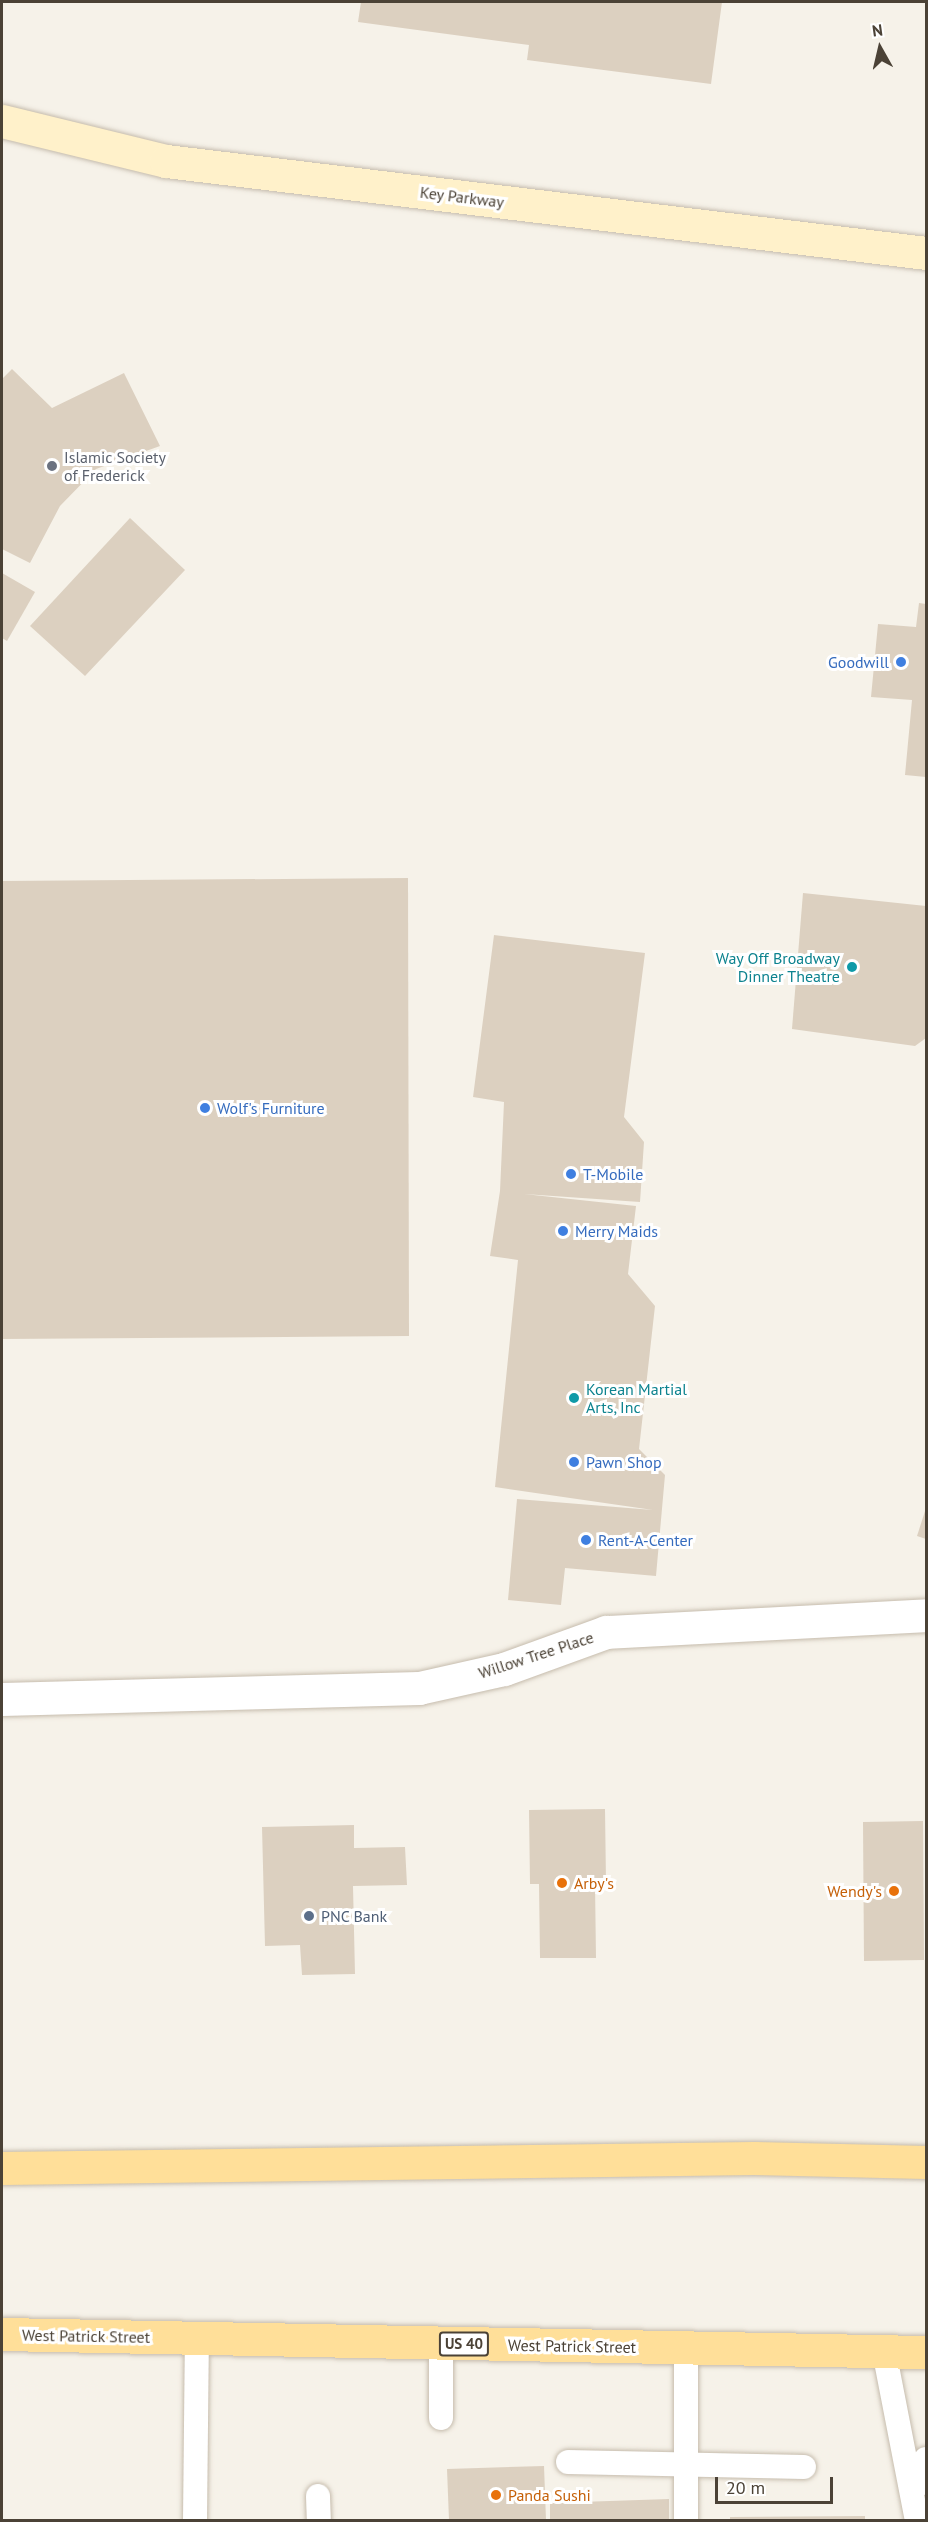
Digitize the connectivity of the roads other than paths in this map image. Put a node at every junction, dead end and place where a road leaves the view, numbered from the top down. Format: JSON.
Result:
{"nodes":[{"id":1,"x":2,"y":121,"type":"edge"},
{"id":2,"x":927,"y":253,"type":"edge"},
{"id":3,"x":927,"y":1615,"type":"edge"},
{"id":4,"x":2,"y":1699,"type":"edge"},
{"id":5,"x":927,"y":2162,"type":"edge"},
{"id":6,"x":2,"y":2168,"type":"edge"},
{"id":7,"x":2,"y":2334,"type":"edge"},
{"id":8,"x":197,"y":2338,"type":"junction"},
{"id":9,"x":441,"y":2343,"type":"junction"},
{"id":10,"x":686,"y":2348,"type":"junction"},
{"id":11,"x":884,"y":2352,"type":"junction"},
{"id":12,"x":927,"y":2352,"type":"edge"},
{"id":13,"x":441,"y":2418,"type":"dead end"},
{"id":14,"x":568,"y":2462,"type":"dead end"},
{"id":15,"x":684,"y":2463,"type":"junction"},
{"id":16,"x":804,"y":2467,"type":"dead end"},
{"id":17,"x":922,"y":2471,"type":"edge"},
{"id":18,"x":318,"y":2496,"type":"dead end"},
{"id":19,"x":195,"y":2520,"type":"edge"},
{"id":20,"x":319,"y":2520,"type":"edge"},
{"id":21,"x":686,"y":2520,"type":"edge"},
{"id":22,"x":916,"y":2520,"type":"edge"}],
"edges":[{"from":1,"to":2,"type":"street","name":"Key Parkway"},
{"from":3,"to":4,"type":"street","name":"Willow Tree Place"},
{"from":5,"to":6,"type":"main road"},
{"from":7,"to":8,"type":"main road","name":"West Patrick Street","number":"US 40"},
{"from":8,"to":9,"type":"main road","name":"West Patrick Street","number":"US 40"},
{"from":8,"to":19,"type":"lane"},
{"from":9,"to":10,"type":"main road","name":"West Patrick Street","number":"US 40"},
{"from":9,"to":13,"type":"lane"},
{"from":10,"to":11,"type":"main road","name":"West Patrick Street","number":"US 40"},
{"from":10,"to":15,"type":"lane"},
{"from":11,"to":12,"type":"main road","name":"West Patrick Street","number":"US 40"},
{"from":11,"to":17,"type":"lane"},
{"from":14,"to":15,"type":"lane"},
{"from":15,"to":16,"type":"lane"},
{"from":15,"to":21,"type":"lane"},
{"from":17,"to":22,"type":"lane"},
{"from":18,"to":20,"type":"lane"}]}
